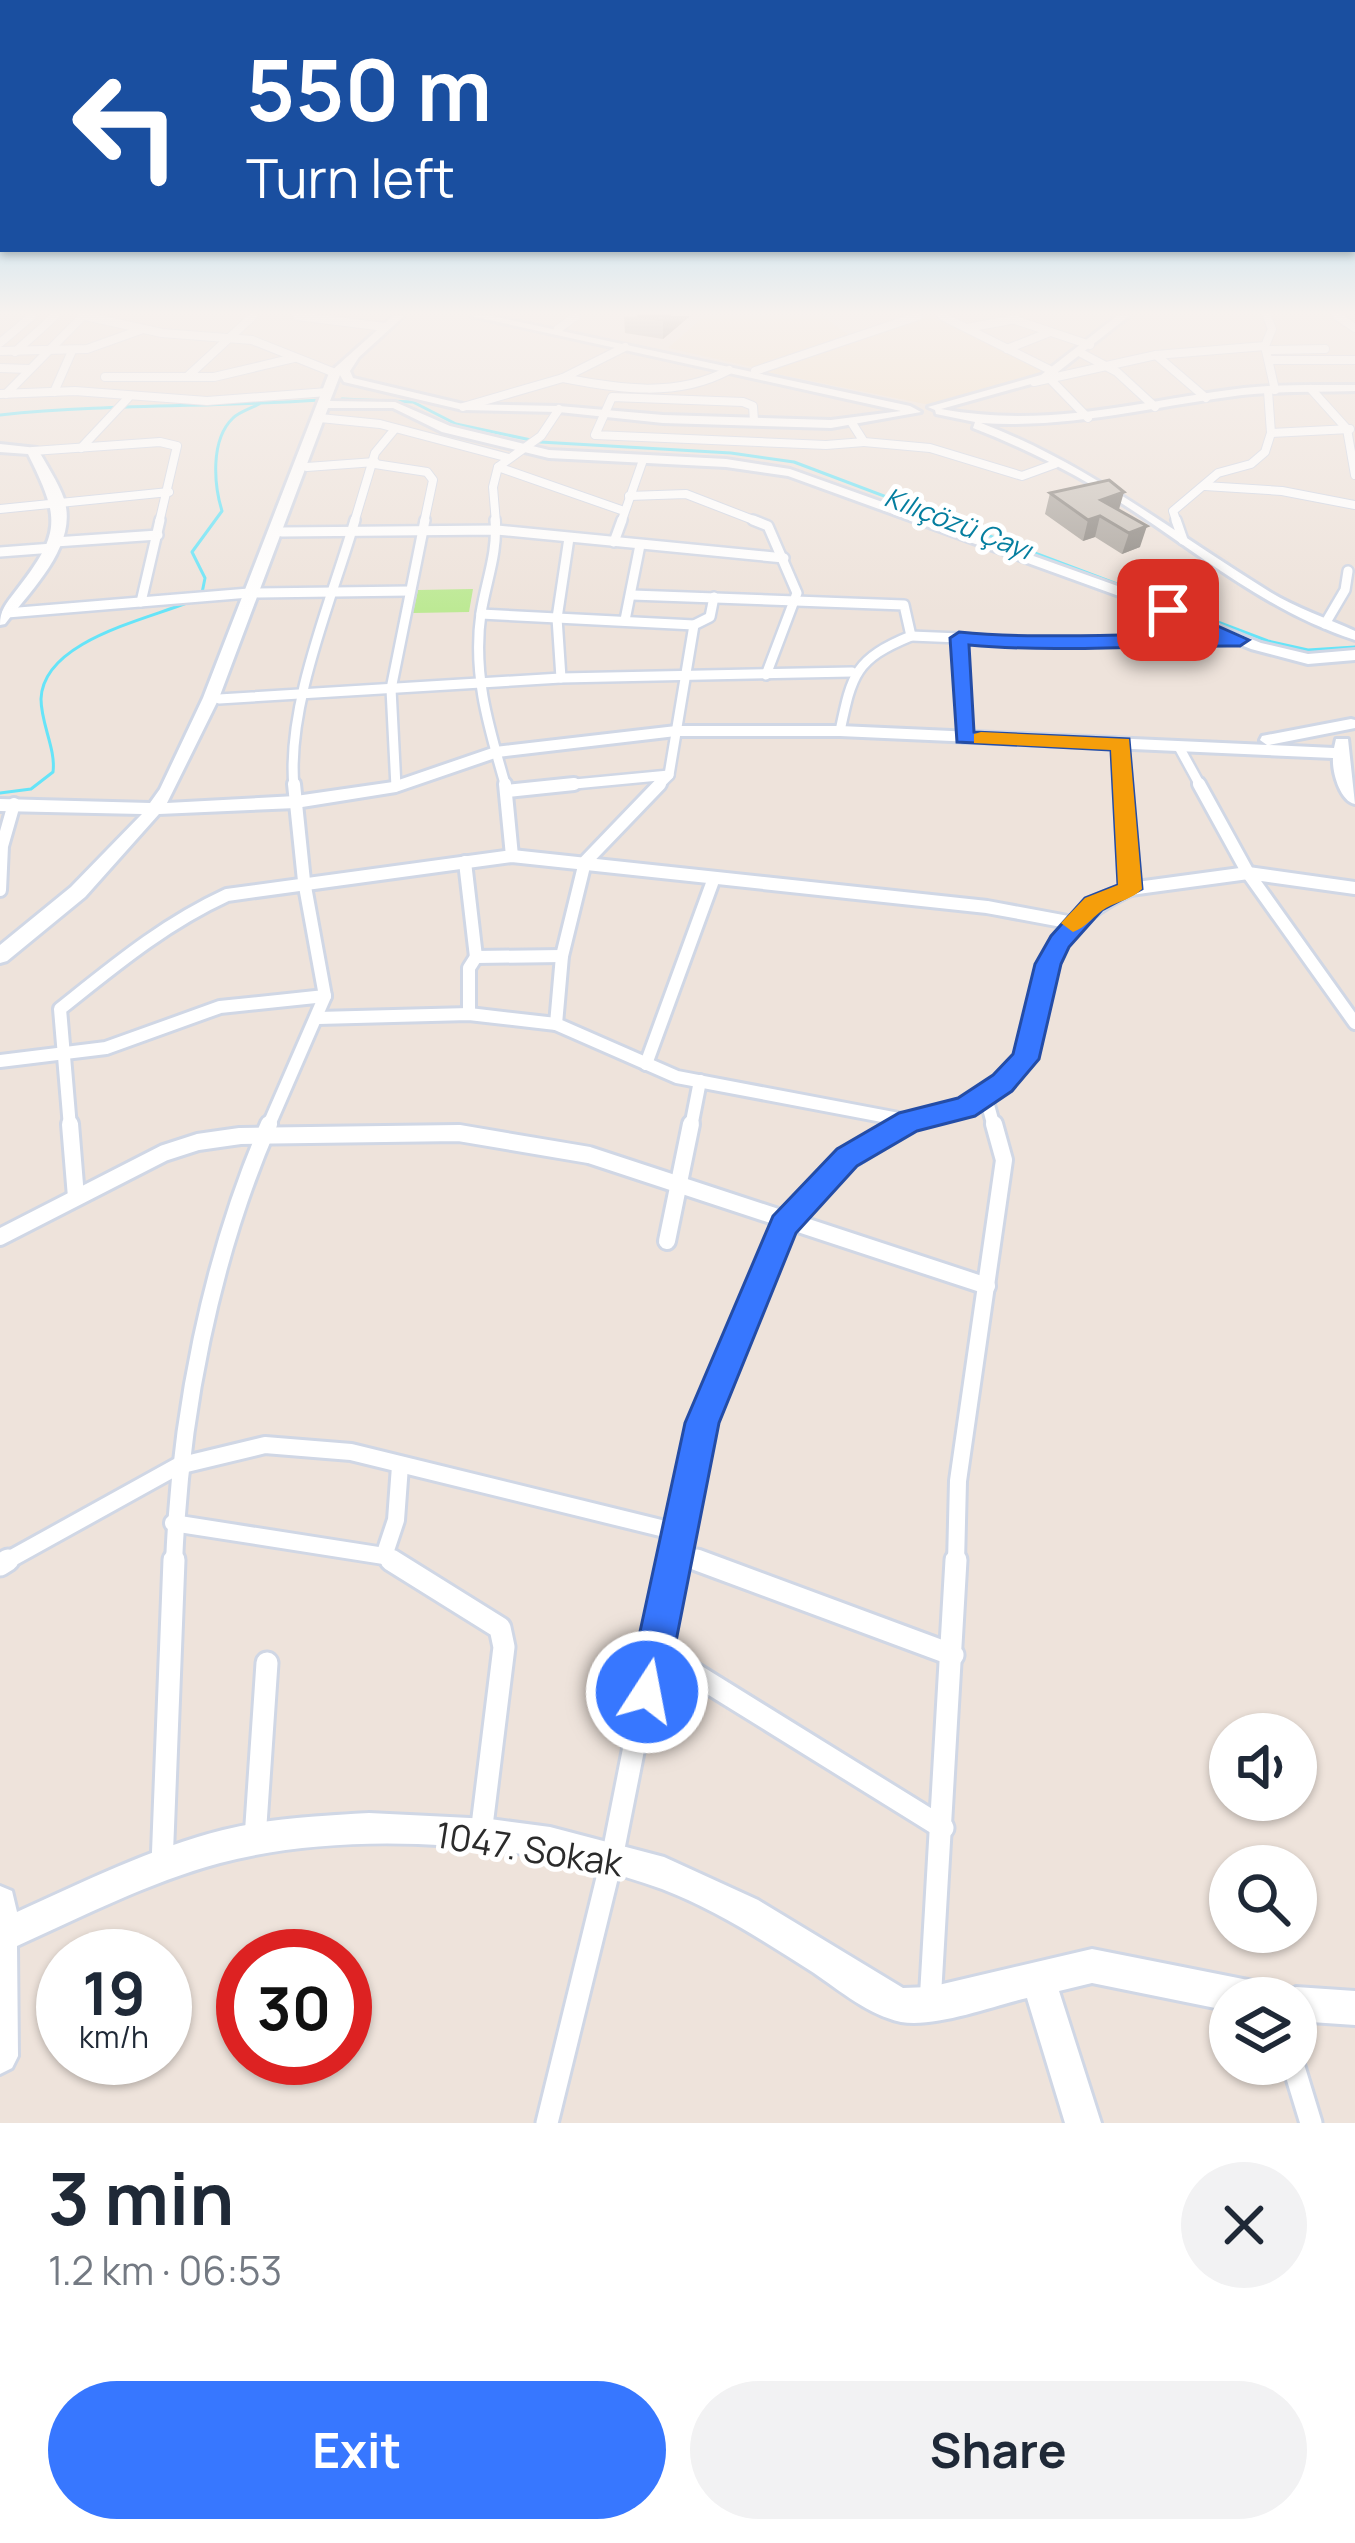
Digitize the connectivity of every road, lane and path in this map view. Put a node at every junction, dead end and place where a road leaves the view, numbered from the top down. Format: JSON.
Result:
{"nodes":[{"id":1,"x":111,"y":415,"type":"edge"},
{"id":2,"x":324,"y":415,"type":"edge"},
{"id":3,"x":325,"y":415,"type":"edge"},
{"id":4,"x":368,"y":415,"type":"edge"},
{"id":5,"x":415,"y":415,"type":"edge"},
{"id":6,"x":556,"y":415,"type":"edge"},
{"id":7,"x":603,"y":415,"type":"edge"},
{"id":8,"x":643,"y":415,"type":"edge"},
{"id":9,"x":906,"y":415,"type":"edge"},
{"id":10,"x":940,"y":415,"type":"edge"},
{"id":11,"x":953,"y":415,"type":"edge"},
{"id":12,"x":1086,"y":415,"type":"edge"},
{"id":13,"x":1106,"y":415,"type":"edge"},
{"id":14,"x":1136,"y":415,"type":"edge"},
{"id":15,"x":1270,"y":415,"type":"edge"},
{"id":16,"x":1088,"y":418,"type":"junction"},
{"id":17,"x":852,"y":423,"type":"junction"},
{"id":18,"x":977,"y":425,"type":"junction"},
{"id":19,"x":1351,"y":429,"type":"edge"},
{"id":20,"x":394,"y":430,"type":"junction"},
{"id":21,"x":1271,"y":433,"type":"junction"},
{"id":22,"x":864,"y":442,"type":"junction"},
{"id":23,"x":0,"y":448,"type":"edge"},
{"id":24,"x":81,"y":448,"type":"junction"},
{"id":25,"x":33,"y":451,"type":"junction"},
{"id":26,"x":515,"y":453,"type":"junction"},
{"id":27,"x":643,"y":460,"type":"junction"},
{"id":28,"x":375,"y":462,"type":"junction"},
{"id":29,"x":1055,"y":464,"type":"junction"},
{"id":30,"x":307,"y":467,"type":"junction"},
{"id":31,"x":498,"y":467,"type":"junction"},
{"id":32,"x":1355,"y":475,"type":"edge"},
{"id":33,"x":1205,"y":486,"type":"junction"},
{"id":34,"x":169,"y":492,"type":"junction"},
{"id":35,"x":629,"y":496,"type":"junction"},
{"id":36,"x":59,"y":503,"type":"junction"},
{"id":37,"x":1355,"y":506,"type":"edge"},
{"id":38,"x":0,"y":509,"type":"edge"},
{"id":39,"x":624,"y":511,"type":"junction"},
{"id":40,"x":423,"y":529,"type":"junction"},
{"id":41,"x":356,"y":530,"type":"junction"},
{"id":42,"x":497,"y":530,"type":"junction"},
{"id":43,"x":282,"y":532,"type":"junction"},
{"id":44,"x":158,"y":535,"type":"junction"},
{"id":45,"x":569,"y":538,"type":"junction"},
{"id":46,"x":1183,"y":540,"type":"junction"},
{"id":47,"x":614,"y":542,"type":"junction"},
{"id":48,"x":54,"y":545,"type":"junction"},
{"id":49,"x":640,"y":545,"type":"junction"},
{"id":50,"x":0,"y":552,"type":"edge"},
{"id":51,"x":784,"y":557,"type":"junction"},
{"id":52,"x":1348,"y":571,"type":"dead end"},
{"id":53,"x":410,"y":591,"type":"junction"},
{"id":54,"x":334,"y":592,"type":"junction"},
{"id":55,"x":254,"y":593,"type":"junction"},
{"id":56,"x":632,"y":595,"type":"junction"},
{"id":57,"x":714,"y":597,"type":"junction"},
{"id":58,"x":796,"y":598,"type":"junction"},
{"id":59,"x":141,"y":602,"type":"junction"},
{"id":60,"x":481,"y":614,"type":"junction"},
{"id":61,"x":2,"y":618,"type":"edge"},
{"id":62,"x":557,"y":618,"type":"junction"},
{"id":63,"x":625,"y":620,"type":"junction"},
{"id":64,"x":1325,"y":624,"type":"junction"},
{"id":65,"x":694,"y":626,"type":"junction"},
{"id":66,"x":911,"y":636,"type":"junction"},
{"id":67,"x":1355,"y":636,"type":"edge"},
{"id":68,"x":959,"y":638,"type":"junction"},
{"id":69,"x":1240,"y":640,"type":"junction"},
{"id":70,"x":1355,"y":655,"type":"edge"},
{"id":71,"x":852,"y":672,"type":"junction"},
{"id":72,"x":683,"y":675,"type":"junction"},
{"id":73,"x":766,"y":675,"type":"junction"},
{"id":74,"x":561,"y":678,"type":"junction"},
{"id":75,"x":477,"y":683,"type":"junction"},
{"id":76,"x":391,"y":688,"type":"junction"},
{"id":77,"x":305,"y":693,"type":"junction"},
{"id":78,"x":219,"y":699,"type":"junction"},
{"id":79,"x":1354,"y":723,"type":"edge"},
{"id":80,"x":676,"y":731,"type":"junction"},
{"id":81,"x":840,"y":731,"type":"junction"},
{"id":82,"x":964,"y":738,"type":"junction"},
{"id":83,"x":1122,"y":744,"type":"junction"},
{"id":84,"x":1179,"y":747,"type":"junction"},
{"id":85,"x":1208,"y":747,"type":"junction"},
{"id":86,"x":495,"y":752,"type":"junction"},
{"id":87,"x":1340,"y":753,"type":"junction"},
{"id":88,"x":669,"y":775,"type":"junction"},
{"id":89,"x":396,"y":787,"type":"junction"},
{"id":90,"x":508,"y":791,"type":"junction"},
{"id":91,"x":1355,"y":800,"type":"edge"},
{"id":92,"x":296,"y":802,"type":"junction"},
{"id":93,"x":7,"y":805,"type":"edge"},
{"id":94,"x":162,"y":809,"type":"junction"},
{"id":95,"x":512,"y":856,"type":"junction"},
{"id":96,"x":465,"y":862,"type":"junction"},
{"id":97,"x":585,"y":862,"type":"junction"},
{"id":98,"x":1248,"y":873,"type":"junction"},
{"id":99,"x":714,"y":878,"type":"junction"},
{"id":100,"x":304,"y":881,"type":"junction"},
{"id":101,"x":1355,"y":887,"type":"edge"},
{"id":102,"x":1130,"y":889,"type":"junction"},
{"id":103,"x":0,"y":890,"type":"edge"},
{"id":104,"x":1073,"y":923,"type":"junction"},
{"id":105,"x":0,"y":956,"type":"edge"},
{"id":106,"x":562,"y":956,"type":"junction"},
{"id":107,"x":476,"y":957,"type":"junction"},
{"id":108,"x":0,"y":968,"type":"edge"},
{"id":109,"x":325,"y":996,"type":"junction"},
{"id":110,"x":469,"y":1014,"type":"junction"},
{"id":111,"x":318,"y":1018,"type":"junction"},
{"id":112,"x":1355,"y":1023,"type":"edge"},
{"id":113,"x":556,"y":1024,"type":"junction"},
{"id":114,"x":64,"y":1054,"type":"junction"},
{"id":115,"x":0,"y":1060,"type":"edge"},
{"id":116,"x":646,"y":1064,"type":"junction"},
{"id":117,"x":700,"y":1081,"type":"junction"},
{"id":118,"x":986,"y":1094,"type":"junction"},
{"id":119,"x":909,"y":1121,"type":"junction"},
{"id":120,"x":265,"y":1136,"type":"junction"},
{"id":121,"x":680,"y":1187,"type":"junction"},
{"id":122,"x":76,"y":1197,"type":"junction"},
{"id":123,"x":789,"y":1219,"type":"junction"},
{"id":124,"x":0,"y":1237,"type":"edge"},
{"id":125,"x":667,"y":1241,"type":"dead end"},
{"id":126,"x":987,"y":1286,"type":"junction"},
{"id":127,"x":178,"y":1466,"type":"junction"},
{"id":128,"x":400,"y":1466,"type":"junction"},
{"id":129,"x":173,"y":1523,"type":"junction"},
{"id":130,"x":676,"y":1542,"type":"junction"},
{"id":131,"x":384,"y":1556,"type":"junction"},
{"id":132,"x":0,"y":1565,"type":"edge"},
{"id":133,"x":656,"y":1650,"type":"junction"},
{"id":134,"x":953,"y":1654,"type":"junction"},
{"id":135,"x":267,"y":1663,"type":"dead end"},
{"id":136,"x":943,"y":1828,"type":"junction"},
{"id":137,"x":481,"y":1836,"type":"junction"},
{"id":138,"x":255,"y":1839,"type":"junction"},
{"id":139,"x":612,"y":1858,"type":"junction"},
{"id":140,"x":162,"y":1866,"type":"junction"},
{"id":141,"x":0,"y":1903,"type":"edge"},
{"id":142,"x":1,"y":1936,"type":"edge"},
{"id":143,"x":1038,"y":1980,"type":"junction"},
{"id":144,"x":1209,"y":1989,"type":"edge"},
{"id":145,"x":930,"y":2004,"type":"junction"},
{"id":146,"x":1317,"y":2005,"type":"edge"},
{"id":147,"x":1355,"y":2008,"type":"edge"},
{"id":148,"x":0,"y":2056,"type":"edge"},
{"id":149,"x":1299,"y":2085,"type":"edge"},
{"id":150,"x":547,"y":2123,"type":"edge"},
{"id":151,"x":1083,"y":2123,"type":"edge"},
{"id":152,"x":1311,"y":2123,"type":"edge"}],
"edges":[{"from":1,"to":24,"type":"street"},
{"from":2,"to":55,"type":"street"},
{"from":3,"to":30,"type":"street"},
{"from":4,"to":20,"type":"street"},
{"from":5,"to":26,"type":"street"},
{"from":6,"to":26,"type":"street"},
{"from":7,"to":22,"type":"street"},
{"from":8,"to":17,"type":"street"},
{"from":9,"to":17,"type":"street"},
{"from":10,"to":18,"type":"street"},
{"from":11,"to":16,"type":"street"},
{"from":12,"to":16,"type":"street"},
{"from":13,"to":16,"type":"street"},
{"from":14,"to":18,"type":"street"},
{"from":15,"to":21,"type":"street"},
{"from":17,"to":22,"type":"street"},
{"from":18,"to":29,"type":"street"},
{"from":19,"to":21,"type":"street"},
{"from":19,"to":32,"type":"street"},
{"from":20,"to":26,"type":"street"},
{"from":20,"to":28,"type":"street"},
{"from":21,"to":33,"type":"street"},
{"from":22,"to":29,"type":"street"},
{"from":23,"to":25,"type":"street"},
{"from":24,"to":25,"type":"street"},
{"from":24,"to":34,"type":"street"},
{"from":25,"to":36,"type":"street"},
{"from":26,"to":27,"type":"street"},
{"from":26,"to":31,"type":"street"},
{"from":27,"to":35,"type":"street"},
{"from":27,"to":69,"type":"street"},
{"from":28,"to":30,"type":"street"},
{"from":28,"to":40,"type":"street"},
{"from":28,"to":41,"type":"street"},
{"from":29,"to":46,"type":"street"},
{"from":30,"to":43,"type":"street"},
{"from":31,"to":39,"type":"street"},
{"from":31,"to":42,"type":"street"},
{"from":33,"to":37,"type":"street"},
{"from":33,"to":46,"type":"street"},
{"from":34,"to":36,"type":"street"},
{"from":34,"to":44,"type":"street"},
{"from":35,"to":39,"type":"street"},
{"from":35,"to":51,"type":"street"},
{"from":36,"to":38,"type":"street"},
{"from":36,"to":48,"type":"street"},
{"from":39,"to":47,"type":"street"},
{"from":40,"to":41,"type":"street"},
{"from":40,"to":42,"type":"street"},
{"from":40,"to":53,"type":"street"},
{"from":41,"to":43,"type":"street"},
{"from":41,"to":54,"type":"street"},
{"from":42,"to":45,"type":"street"},
{"from":42,"to":60,"type":"street"},
{"from":43,"to":55,"type":"street"},
{"from":44,"to":48,"type":"street"},
{"from":44,"to":59,"type":"street"},
{"from":45,"to":47,"type":"street"},
{"from":45,"to":62,"type":"street"},
{"from":46,"to":64,"type":"street"},
{"from":47,"to":49,"type":"street"},
{"from":48,"to":50,"type":"street"},
{"from":48,"to":61,"type":"street"},
{"from":49,"to":51,"type":"street"},
{"from":49,"to":56,"type":"street"},
{"from":51,"to":58,"type":"street"},
{"from":52,"to":64,"type":"street"},
{"from":53,"to":54,"type":"street"},
{"from":53,"to":76,"type":"street"},
{"from":54,"to":55,"type":"street"},
{"from":54,"to":77,"type":"street"},
{"from":55,"to":59,"type":"street"},
{"from":55,"to":78,"type":"street"},
{"from":55,"to":94,"type":"street"},
{"from":56,"to":57,"type":"street"},
{"from":56,"to":63,"type":"street"},
{"from":57,"to":58,"type":"street"},
{"from":57,"to":65,"type":"street"},
{"from":58,"to":66,"type":"street"},
{"from":58,"to":73,"type":"street"},
{"from":59,"to":61,"type":"street"},
{"from":60,"to":62,"type":"street"},
{"from":60,"to":75,"type":"street"},
{"from":62,"to":63,"type":"street"},
{"from":62,"to":74,"type":"street"},
{"from":63,"to":65,"type":"street"},
{"from":64,"to":67,"type":"street"},
{"from":65,"to":72,"type":"street"},
{"from":66,"to":68,"type":"street"},
{"from":66,"to":71,"type":"street"},
{"from":68,"to":69,"type":"street"},
{"from":68,"to":82,"type":"street"},
{"from":69,"to":70,"type":"street"},
{"from":71,"to":73,"type":"street"},
{"from":71,"to":81,"type":"street"},
{"from":72,"to":73,"type":"street"},
{"from":72,"to":74,"type":"street"},
{"from":72,"to":80,"type":"street"},
{"from":74,"to":75,"type":"street"},
{"from":75,"to":76,"type":"street"},
{"from":75,"to":86,"type":"street"},
{"from":76,"to":77,"type":"street"},
{"from":76,"to":89,"type":"street"},
{"from":77,"to":78,"type":"street"},
{"from":77,"to":92,"type":"street"},
{"from":78,"to":94,"type":"street"},
{"from":79,"to":85,"type":"street"},
{"from":79,"to":87,"type":"street"},
{"from":80,"to":81,"type":"street"},
{"from":80,"to":86,"type":"street"},
{"from":80,"to":88,"type":"street"},
{"from":81,"to":82,"type":"street"},
{"from":82,"to":83,"type":"street"},
{"from":83,"to":84,"type":"street"},
{"from":83,"to":102,"type":"street"},
{"from":84,"to":85,"type":"street"},
{"from":84,"to":98,"type":"street"},
{"from":85,"to":87,"type":"street"},
{"from":86,"to":89,"type":"street"},
{"from":86,"to":90,"type":"street"},
{"from":87,"to":91,"type":"street"},
{"from":88,"to":90,"type":"street"},
{"from":88,"to":97,"type":"street"},
{"from":89,"to":92,"type":"street"},
{"from":90,"to":95,"type":"street"},
{"from":92,"to":94,"type":"street"},
{"from":92,"to":100,"type":"street"},
{"from":93,"to":94,"type":"street"},
{"from":93,"to":103,"type":"street"},
{"from":94,"to":105,"type":"street"},
{"from":94,"to":108,"type":"street"},
{"from":95,"to":96,"type":"street"},
{"from":95,"to":97,"type":"street"},
{"from":96,"to":100,"type":"street"},
{"from":96,"to":107,"type":"street"},
{"from":97,"to":99,"type":"street"},
{"from":97,"to":106,"type":"street"},
{"from":98,"to":101,"type":"street"},
{"from":98,"to":102,"type":"street"},
{"from":98,"to":112,"type":"street"},
{"from":99,"to":104,"type":"street"},
{"from":99,"to":116,"type":"street"},
{"from":100,"to":109,"type":"street"},
{"from":100,"to":114,"type":"street"},
{"from":102,"to":104,"type":"street"},
{"from":104,"to":118,"type":"street"},
{"from":106,"to":107,"type":"street"},
{"from":106,"to":113,"type":"street"},
{"from":107,"to":110,"type":"street"},
{"from":109,"to":111,"type":"street"},
{"from":109,"to":114,"type":"street"},
{"from":110,"to":111,"type":"street"},
{"from":110,"to":113,"type":"street"},
{"from":111,"to":120,"type":"street"},
{"from":113,"to":116,"type":"street"},
{"from":114,"to":115,"type":"street"},
{"from":114,"to":122,"type":"street"},
{"from":116,"to":117,"type":"street"},
{"from":117,"to":119,"type":"street"},
{"from":117,"to":121,"type":"street"},
{"from":118,"to":119,"type":"street"},
{"from":118,"to":126,"type":"street"},
{"from":119,"to":123,"type":"street"},
{"from":120,"to":121,"type":"street"},
{"from":120,"to":122,"type":"street"},
{"from":120,"to":127,"type":"street"},
{"from":121,"to":123,"type":"street"},
{"from":121,"to":125,"type":"street"},
{"from":122,"to":124,"type":"street"},
{"from":123,"to":126,"type":"street"},
{"from":123,"to":130,"type":"street"},
{"from":126,"to":134,"type":"street"},
{"from":127,"to":128,"type":"street"},
{"from":127,"to":129,"type":"street"},
{"from":127,"to":132,"type":"street"},
{"from":128,"to":130,"type":"street"},
{"from":128,"to":131,"type":"street"},
{"from":129,"to":131,"type":"street"},
{"from":129,"to":140,"type":"street"},
{"from":130,"to":133,"type":"street"},
{"from":130,"to":134,"type":"street"},
{"from":131,"to":137,"type":"street"},
{"from":133,"to":136,"type":"street"},
{"from":133,"to":139,"type":"street"},
{"from":134,"to":136,"type":"street"},
{"from":135,"to":138,"type":"street"},
{"from":136,"to":145,"type":"street"},
{"from":137,"to":138,"type":"street","name":"1047. Sokak"},
{"from":137,"to":139,"type":"street","name":"1047. Sokak"},
{"from":138,"to":140,"type":"street","name":"1047. Sokak"},
{"from":139,"to":145,"type":"street","name":"1047. Sokak"},
{"from":139,"to":150,"type":"street"},
{"from":140,"to":142,"type":"street","name":"1047. Sokak"},
{"from":141,"to":142,"type":"street"},
{"from":142,"to":148,"type":"street"},
{"from":143,"to":144,"type":"street","name":"1047. Sokak"},
{"from":143,"to":145,"type":"street","name":"1047. Sokak"},
{"from":143,"to":151,"type":"street"},
{"from":146,"to":147,"type":"street"},
{"from":149,"to":152,"type":"street"}]}
